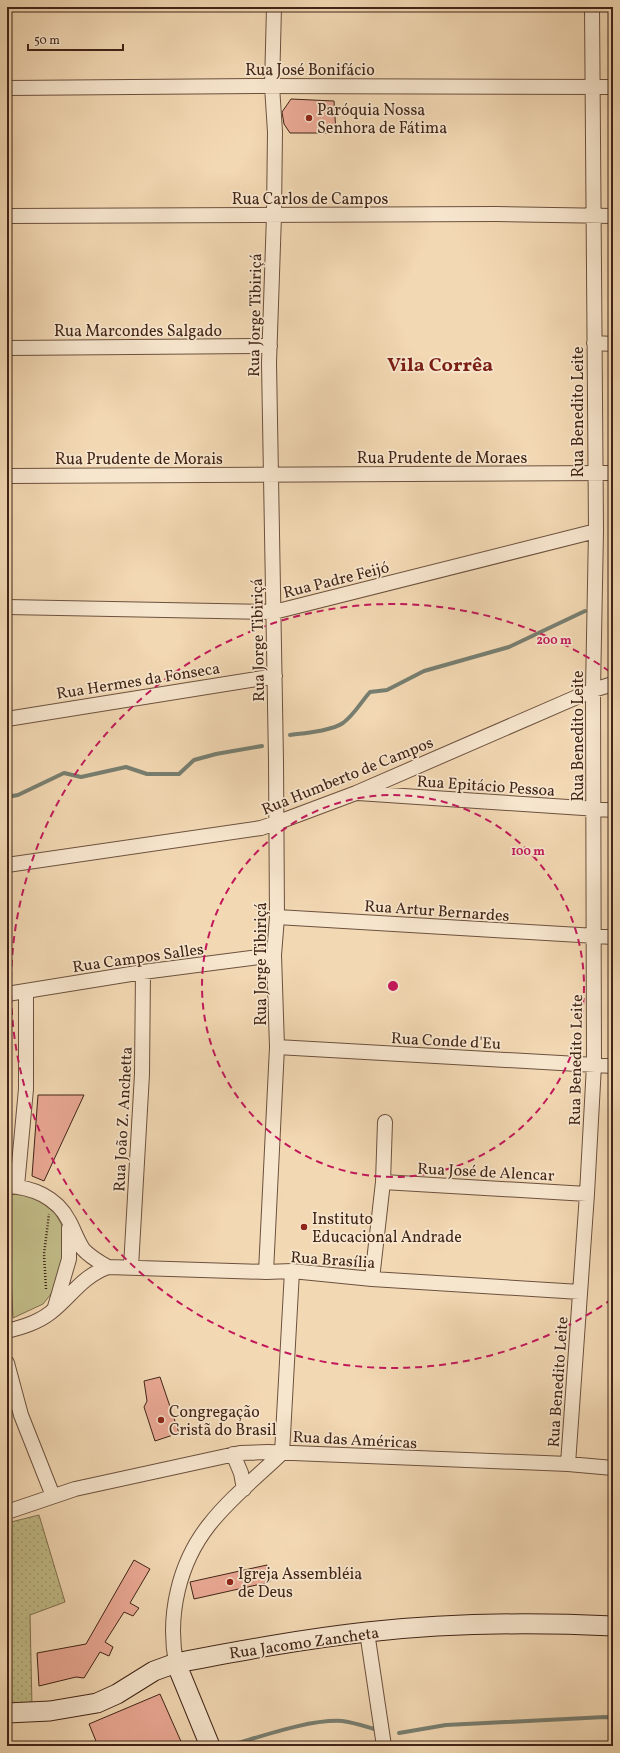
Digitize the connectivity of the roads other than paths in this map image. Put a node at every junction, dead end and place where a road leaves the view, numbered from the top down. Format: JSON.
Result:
{"nodes":[{"id":1,"x":274,"y":7,"type":"edge"},
{"id":2,"x":592,"y":7,"type":"edge"},
{"id":3,"x":272,"y":86,"type":"junction"},
{"id":4,"x":613,"y":87,"type":"edge"},
{"id":5,"x":7,"y":88,"type":"edge"},
{"id":6,"x":593,"y":88,"type":"junction"},
{"id":7,"x":274,"y":215,"type":"junction"},
{"id":8,"x":7,"y":216,"type":"edge"},
{"id":9,"x":613,"y":216,"type":"edge"},
{"id":10,"x":593,"y":217,"type":"junction"},
{"id":11,"x":594,"y":343,"type":"junction"},
{"id":12,"x":613,"y":344,"type":"edge"},
{"id":13,"x":270,"y":346,"type":"junction"},
{"id":14,"x":7,"y":348,"type":"edge"},
{"id":15,"x":594,"y":473,"type":"junction"},
{"id":16,"x":613,"y":473,"type":"edge"},
{"id":17,"x":272,"y":475,"type":"junction"},
{"id":18,"x":7,"y":476,"type":"edge"},
{"id":19,"x":596,"y":531,"type":"junction"},
{"id":20,"x":7,"y":608,"type":"edge"},
{"id":21,"x":274,"y":612,"type":"junction"},
{"id":22,"x":275,"y":676,"type":"junction"},
{"id":23,"x":613,"y":684,"type":"edge"},
{"id":24,"x":593,"y":690,"type":"junction"},
{"id":25,"x":7,"y":718,"type":"edge"},
{"id":26,"x":356,"y":793,"type":"junction"},
{"id":27,"x":594,"y":809,"type":"junction"},
{"id":28,"x":613,"y":810,"type":"edge"},
{"id":29,"x":276,"y":824,"type":"junction"},
{"id":30,"x":7,"y":865,"type":"edge"},
{"id":31,"x":277,"y":917,"type":"junction"},
{"id":32,"x":594,"y":936,"type":"junction"},
{"id":33,"x":613,"y":938,"type":"edge"},
{"id":34,"x":274,"y":955,"type":"junction"},
{"id":35,"x":143,"y":972,"type":"junction"},
{"id":36,"x":26,"y":991,"type":"junction"},
{"id":37,"x":7,"y":994,"type":"edge"},
{"id":38,"x":277,"y":1048,"type":"junction"},
{"id":39,"x":594,"y":1065,"type":"junction"},
{"id":40,"x":613,"y":1066,"type":"edge"},
{"id":41,"x":385,"y":1122,"type":"dead end"},
{"id":42,"x":383,"y":1182,"type":"junction"},
{"id":43,"x":12,"y":1186,"type":"edge"},
{"id":44,"x":587,"y":1194,"type":"junction"},
{"id":45,"x":68,"y":1219,"type":"junction"},
{"id":46,"x":108,"y":1267,"type":"junction"},
{"id":47,"x":131,"y":1267,"type":"junction"},
{"id":48,"x":292,"y":1271,"type":"junction"},
{"id":49,"x":266,"y":1272,"type":"junction"},
{"id":50,"x":372,"y":1279,"type":"junction"},
{"id":51,"x":580,"y":1292,"type":"junction"},
{"id":52,"x":53,"y":1311,"type":"junction"},
{"id":53,"x":7,"y":1331,"type":"edge"},
{"id":54,"x":7,"y":1363,"type":"edge"},
{"id":55,"x":282,"y":1453,"type":"junction"},
{"id":56,"x":233,"y":1454,"type":"junction"},
{"id":57,"x":568,"y":1464,"type":"junction"},
{"id":58,"x":613,"y":1468,"type":"edge"},
{"id":59,"x":244,"y":1489,"type":"junction"},
{"id":60,"x":53,"y":1496,"type":"junction"},
{"id":61,"x":7,"y":1512,"type":"edge"},
{"id":62,"x":613,"y":1626,"type":"edge"},
{"id":63,"x":367,"y":1632,"type":"junction"},
{"id":64,"x":176,"y":1663,"type":"junction"},
{"id":65,"x":8,"y":1712,"type":"edge"},
{"id":66,"x":210,"y":1746,"type":"edge"},
{"id":67,"x":384,"y":1746,"type":"edge"}],
"edges":[{"from":1,"to":3,"type":"street","name":"Rua Jorge Tibiriçá"},
{"from":2,"to":6,"type":"street","name":"Rua Benedito Leite"},
{"from":3,"to":5,"type":"street","name":"Rua José Bonifácio"},
{"from":3,"to":6,"type":"street","name":"Rua José Bonifácio"},
{"from":3,"to":7,"type":"street","name":"Rua Jorge Tibiriçá"},
{"from":4,"to":6,"type":"street","name":"Rua José Bonifácio"},
{"from":6,"to":10,"type":"street","name":"Rua Benedito Leite"},
{"from":7,"to":8,"type":"street","name":"Rua Carlos de Campos"},
{"from":7,"to":10,"type":"street","name":"Rua Carlos de Campos"},
{"from":7,"to":13,"type":"street","name":"Rua Jorge Tibiriçá"},
{"from":9,"to":10,"type":"street","name":"Rua Carlos de Campos"},
{"from":10,"to":11,"type":"street","name":"Rua Benedito Leite"},
{"from":11,"to":12,"type":"street"},
{"from":11,"to":15,"type":"street","name":"Rua Benedito Leite"},
{"from":13,"to":14,"type":"street","name":"Rua Marcondes Salgado"},
{"from":13,"to":17,"type":"street","name":"Rua Jorge Tibiriçá"},
{"from":15,"to":16,"type":"street","name":"Rua Prudente de Moraes"},
{"from":15,"to":17,"type":"street","name":"Rua Prudente de Moraes"},
{"from":15,"to":19,"type":"street","name":"Rua Benedito Leite"},
{"from":17,"to":18,"type":"street","name":"Rua Prudente de Morais"},
{"from":17,"to":21,"type":"street","name":"Rua Jorge Tibiriçá"},
{"from":19,"to":21,"type":"street","name":"Rua Padre Feijó"},
{"from":19,"to":24,"type":"street","name":"Rua Benedito Leite"},
{"from":20,"to":21,"type":"street","name":"Rua Padre Feijó"},
{"from":21,"to":22,"type":"street","name":"Rua Jorge Tibiriçá"},
{"from":22,"to":25,"type":"street","name":"Rua Hermes da Fonseca"},
{"from":22,"to":29,"type":"street","name":"Rua Jorge Tibiriçá"},
{"from":23,"to":24,"type":"street","name":"Rua Humberto de Campos"},
{"from":24,"to":26,"type":"street","name":"Rua Humberto de Campos"},
{"from":24,"to":27,"type":"street","name":"Rua Benedito Leite"},
{"from":26,"to":27,"type":"street","name":"Rua Epitácio Pessoa"},
{"from":26,"to":29,"type":"street","name":"Rua Humberto de Campos"},
{"from":27,"to":28,"type":"street","name":"Rua Epitácio Pessoa"},
{"from":27,"to":32,"type":"street","name":"Rua Benedito Leite"},
{"from":29,"to":30,"type":"street","name":"Rua Humberto de Campos"},
{"from":29,"to":31,"type":"street","name":"Rua Jorge Tibiriçá"},
{"from":31,"to":32,"type":"street","name":"Rua Artur Bernardes"},
{"from":31,"to":34,"type":"street","name":"Rua Jorge Tibiriçá"},
{"from":32,"to":33,"type":"street","name":"Rua Artur Bernardes"},
{"from":32,"to":39,"type":"street","name":"Rua Benedito Leite"},
{"from":34,"to":35,"type":"street","name":"Rua Campos Salles"},
{"from":34,"to":38,"type":"street","name":"Rua Jorge Tibiriçá"},
{"from":35,"to":36,"type":"street","name":"Rua Campos Salles"},
{"from":35,"to":47,"type":"street","name":"Rua João Z. Anchetta"},
{"from":36,"to":37,"type":"street","name":"Rua Campos Salles"},
{"from":36,"to":43,"type":"street"},
{"from":38,"to":39,"type":"street","name":"Rua Conde d'Eu"},
{"from":38,"to":49,"type":"street","name":"Rua Jorge Tibiriçá"},
{"from":39,"to":40,"type":"street","name":"Rua Conde d'Eu"},
{"from":39,"to":44,"type":"street","name":"Rua Benedito Leite"},
{"from":41,"to":42,"type":"street"},
{"from":42,"to":44,"type":"street","name":"Rua José de Alencar"},
{"from":42,"to":50,"type":"street"},
{"from":43,"to":45,"type":"street"},
{"from":44,"to":51,"type":"street","name":"Rua Benedito Leite"},
{"from":45,"to":46,"type":"street"},
{"from":45,"to":52,"type":"street"},
{"from":46,"to":47,"type":"street","name":"Rua Brasília"},
{"from":46,"to":52,"type":"street"},
{"from":47,"to":49,"type":"street","name":"Rua Brasília"},
{"from":48,"to":49,"type":"street","name":"Rua Brasília"},
{"from":48,"to":50,"type":"street","name":"Rua Brasília"},
{"from":48,"to":55,"type":"street"},
{"from":50,"to":51,"type":"street","name":"Rua Brasília"},
{"from":51,"to":57,"type":"street","name":"Rua Benedito Leite"},
{"from":52,"to":53,"type":"street"},
{"from":54,"to":60,"type":"street"},
{"from":55,"to":56,"type":"street","name":"Rua das Américas"},
{"from":55,"to":57,"type":"street","name":"Rua das Américas"},
{"from":55,"to":59,"type":"street"},
{"from":56,"to":59,"type":"street"},
{"from":56,"to":60,"type":"street","name":"Rua das Américas"},
{"from":57,"to":58,"type":"street","name":"Rua das Américas"},
{"from":59,"to":64,"type":"street"},
{"from":60,"to":61,"type":"street","name":"Rua das Américas"},
{"from":62,"to":63,"type":"street","name":"Rua Jacomo Zancheta"},
{"from":63,"to":64,"type":"street","name":"Rua Jacomo Zancheta"},
{"from":63,"to":67,"type":"street"},
{"from":64,"to":65,"type":"street","name":"Rua Jacomo Zancheta"},
{"from":64,"to":66,"type":"street"}]}
